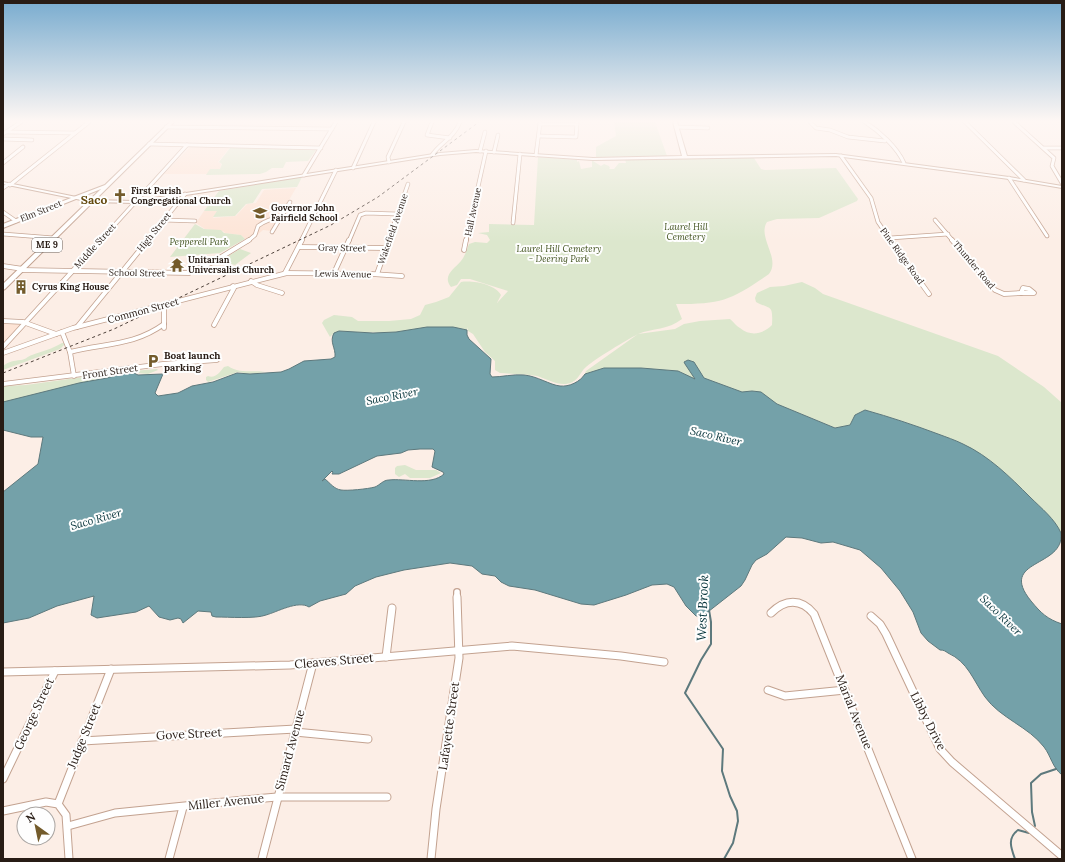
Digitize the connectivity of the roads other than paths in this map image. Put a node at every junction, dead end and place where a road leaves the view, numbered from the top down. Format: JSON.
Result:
{"nodes":[{"id":1,"x":38,"y":162,"type":"edge"},
{"id":2,"x":130,"y":162,"type":"edge"},
{"id":3,"x":171,"y":162,"type":"edge"},
{"id":4,"x":312,"y":162,"type":"edge"},
{"id":5,"x":356,"y":162,"type":"edge"},
{"id":6,"x":388,"y":162,"type":"edge"},
{"id":7,"x":484,"y":162,"type":"edge"},
{"id":8,"x":519,"y":162,"type":"edge"},
{"id":9,"x":845,"y":162,"type":"edge"},
{"id":10,"x":897,"y":162,"type":"edge"},
{"id":11,"x":1006,"y":162,"type":"edge"},
{"id":12,"x":1052,"y":162,"type":"edge"},
{"id":13,"x":904,"y":163,"type":"joint"},
{"id":14,"x":353,"y":168,"type":"junction"},
{"id":15,"x":336,"y":170,"type":"junction"},
{"id":16,"x":304,"y":175,"type":"junction"},
{"id":17,"x":1009,"y":178,"type":"junction"},
{"id":18,"x":1024,"y":180,"type":"junction"},
{"id":19,"x":3,"y":183,"type":"edge"},
{"id":20,"x":1062,"y":183,"type":"edge"},
{"id":21,"x":10,"y":184,"type":"junction"},
{"id":22,"x":408,"y":184,"type":"dead end"},
{"id":23,"x":107,"y":185,"type":"junction"},
{"id":24,"x":1062,"y":187,"type":"edge"},
{"id":25,"x":3,"y":188,"type":"edge"},
{"id":26,"x":102,"y":190,"type":"junction"},
{"id":27,"x":185,"y":194,"type":"junction"},
{"id":28,"x":76,"y":196,"type":"junction"},
{"id":29,"x":91,"y":201,"type":"junction"},
{"id":30,"x":135,"y":202,"type":"junction"},
{"id":31,"x":290,"y":202,"type":"dead end"},
{"id":32,"x":3,"y":212,"type":"edge"},
{"id":33,"x":397,"y":214,"type":"junction"},
{"id":34,"x":282,"y":216,"type":"junction"},
{"id":35,"x":314,"y":217,"type":"junction"},
{"id":36,"x":163,"y":220,"type":"junction"},
{"id":37,"x":935,"y":220,"type":"dead end"},
{"id":38,"x":16,"y":221,"type":"junction"},
{"id":39,"x":195,"y":221,"type":"dead end"},
{"id":40,"x":513,"y":223,"type":"dead end"},
{"id":41,"x":3,"y":226,"type":"edge"},
{"id":42,"x":272,"y":232,"type":"dead end"},
{"id":43,"x":3,"y":234,"type":"edge"},
{"id":44,"x":948,"y":234,"type":"junction"},
{"id":45,"x":1047,"y":236,"type":"dead end"},
{"id":46,"x":54,"y":238,"type":"junction"},
{"id":47,"x":890,"y":238,"type":"junction"},
{"id":48,"x":299,"y":247,"type":"junction"},
{"id":49,"x":345,"y":248,"type":"junction"},
{"id":50,"x":386,"y":248,"type":"junction"},
{"id":51,"x":464,"y":250,"type":"dead end"},
{"id":52,"x":3,"y":266,"type":"edge"},
{"id":53,"x":22,"y":269,"type":"junction"},
{"id":54,"x":71,"y":272,"type":"junction"},
{"id":55,"x":120,"y":273,"type":"junction"},
{"id":56,"x":284,"y":273,"type":"junction"},
{"id":57,"x":334,"y":273,"type":"junction"},
{"id":58,"x":377,"y":274,"type":"junction"},
{"id":59,"x":402,"y":276,"type":"dead end"},
{"id":60,"x":251,"y":281,"type":"junction"},
{"id":61,"x":233,"y":286,"type":"junction"},
{"id":62,"x":3,"y":288,"type":"edge"},
{"id":63,"x":282,"y":293,"type":"dead end"},
{"id":64,"x":1021,"y":293,"type":"dead end"},
{"id":65,"x":929,"y":294,"type":"dead end"},
{"id":66,"x":164,"y":305,"type":"junction"},
{"id":67,"x":3,"y":320,"type":"edge"},
{"id":68,"x":25,"y":322,"type":"junction"},
{"id":69,"x":214,"y":325,"type":"dead end"},
{"id":70,"x":78,"y":327,"type":"junction"},
{"id":71,"x":62,"y":332,"type":"junction"},
{"id":72,"x":56,"y":334,"type":"junction"},
{"id":73,"x":3,"y":347,"type":"edge"},
{"id":74,"x":70,"y":352,"type":"junction"},
{"id":75,"x":3,"y":353,"type":"edge"},
{"id":76,"x":217,"y":360,"type":"dead end"},
{"id":77,"x":74,"y":376,"type":"junction"},
{"id":78,"x":3,"y":384,"type":"edge"},
{"id":79,"x":457,"y":592,"type":"dead end"},
{"id":80,"x":392,"y":608,"type":"dead end"},
{"id":81,"x":771,"y":613,"type":"dead end"},
{"id":82,"x":871,"y":616,"type":"dead end"},
{"id":83,"x":458,"y":650,"type":"junction"},
{"id":84,"x":386,"y":657,"type":"junction"},
{"id":85,"x":664,"y":662,"type":"dead end"},
{"id":86,"x":313,"y":663,"type":"junction"},
{"id":87,"x":111,"y":669,"type":"junction"},
{"id":88,"x":55,"y":671,"type":"junction"},
{"id":89,"x":3,"y":672,"type":"edge"},
{"id":90,"x":768,"y":690,"type":"dead end"},
{"id":91,"x":845,"y":690,"type":"junction"},
{"id":92,"x":295,"y":730,"type":"junction"},
{"id":93,"x":368,"y":739,"type":"dead end"},
{"id":94,"x":82,"y":741,"type":"junction"},
{"id":95,"x":3,"y":779,"type":"edge"},
{"id":96,"x":278,"y":797,"type":"junction"},
{"id":97,"x":387,"y":797,"type":"dead end"},
{"id":98,"x":58,"y":804,"type":"junction"},
{"id":99,"x":183,"y":807,"type":"junction"},
{"id":100,"x":3,"y":811,"type":"edge"},
{"id":101,"x":68,"y":826,"type":"junction"},
{"id":102,"x":1062,"y":856,"type":"edge"},
{"id":103,"x":69,"y":859,"type":"edge"},
{"id":104,"x":169,"y":859,"type":"edge"},
{"id":105,"x":262,"y":859,"type":"edge"},
{"id":106,"x":431,"y":859,"type":"edge"},
{"id":107,"x":912,"y":859,"type":"edge"}],
"edges":[{"from":1,"to":21,"type":"street"},
{"from":2,"to":23,"type":"main road"},
{"from":3,"to":30,"type":"street","name":"Middle Street"},
{"from":4,"to":16,"type":"street"},
{"from":5,"to":14,"type":"street"},
{"from":6,"to":14,"type":"main road"},
{"from":7,"to":51,"type":"street","name":"Hall Avenue"},
{"from":8,"to":40,"type":"street"},
{"from":9,"to":47,"type":"street","name":"Pine Ridge Road"},
{"from":10,"to":13,"type":"main road"},
{"from":11,"to":18,"type":"street"},
{"from":12,"to":20,"type":"street"},
{"from":13,"to":17,"type":"main road"},
{"from":14,"to":15,"type":"main road"},
{"from":15,"to":16,"type":"main road"},
{"from":15,"to":35,"type":"street"},
{"from":16,"to":27,"type":"main road"},
{"from":17,"to":18,"type":"main road"},
{"from":17,"to":45,"type":"street"},
{"from":18,"to":24,"type":"main road"},
{"from":19,"to":21,"type":"main road"},
{"from":21,"to":25,"type":"street"},
{"from":21,"to":28,"type":"main road"},
{"from":22,"to":33,"type":"street","name":"Wakefield Avenue"},
{"from":23,"to":26,"type":"main road"},
{"from":23,"to":28,"type":"main road","name":"Elm Street"},
{"from":26,"to":28,"type":"main road","name":"Elm Street"},
{"from":26,"to":29,"type":"main road"},
{"from":27,"to":30,"type":"main road"},
{"from":27,"to":36,"type":"street","name":"High Street"},
{"from":28,"to":29,"type":"main road"},
{"from":28,"to":38,"type":"main road","name":"Elm Street"},
{"from":29,"to":30,"type":"main road"},
{"from":29,"to":46,"type":"main road","number":"ME 9"},
{"from":30,"to":54,"type":"street","name":"Middle Street"},
{"from":31,"to":34,"type":"street"},
{"from":32,"to":38,"type":"street"},
{"from":33,"to":49,"type":"street"},
{"from":33,"to":50,"type":"street","name":"Wakefield Avenue"},
{"from":34,"to":35,"type":"street"},
{"from":34,"to":42,"type":"street"},
{"from":34,"to":55,"type":"street","name":"School Street"},
{"from":35,"to":48,"type":"street"},
{"from":36,"to":39,"type":"street"},
{"from":36,"to":55,"type":"street","name":"High Street"},
{"from":37,"to":44,"type":"street","name":"Thunder Road"},
{"from":38,"to":41,"type":"main road","name":"Elm Street"},
{"from":43,"to":46,"type":"street"},
{"from":44,"to":47,"type":"street"},
{"from":44,"to":64,"type":"street","name":"Thunder Road"},
{"from":46,"to":53,"type":"main road","number":"ME 9"},
{"from":47,"to":65,"type":"street","name":"Pine Ridge Road"},
{"from":48,"to":49,"type":"street","name":"Gray Street"},
{"from":48,"to":56,"type":"street"},
{"from":49,"to":50,"type":"street","name":"Gray Street"},
{"from":49,"to":57,"type":"street"},
{"from":50,"to":58,"type":"street","name":"Wakefield Avenue"},
{"from":52,"to":53,"type":"street","name":"School Street"},
{"from":53,"to":54,"type":"street","name":"School Street"},
{"from":53,"to":62,"type":"main road","number":"ME 9"},
{"from":54,"to":55,"type":"street","name":"School Street"},
{"from":54,"to":68,"type":"street","name":"Middle Street"},
{"from":55,"to":70,"type":"street","name":"High Street"},
{"from":56,"to":57,"type":"street","name":"Lewis Avenue"},
{"from":56,"to":60,"type":"street","name":"Common Street"},
{"from":57,"to":58,"type":"street","name":"Lewis Avenue"},
{"from":58,"to":59,"type":"street","name":"Lewis Avenue"},
{"from":60,"to":61,"type":"street","name":"Common Street"},
{"from":60,"to":63,"type":"street"},
{"from":61,"to":66,"type":"street","name":"Common Street"},
{"from":61,"to":69,"type":"street"},
{"from":66,"to":70,"type":"street","name":"Common Street"},
{"from":66,"to":74,"type":"street"},
{"from":67,"to":68,"type":"street"},
{"from":68,"to":72,"type":"street"},
{"from":68,"to":73,"type":"street","name":"Middle Street"},
{"from":70,"to":71,"type":"street","name":"Common Street"},
{"from":71,"to":72,"type":"street","name":"Common Street"},
{"from":71,"to":74,"type":"street"},
{"from":72,"to":75,"type":"street","name":"Common Street"},
{"from":74,"to":77,"type":"street"},
{"from":76,"to":77,"type":"street","name":"Front Street"},
{"from":77,"to":78,"type":"street","name":"Front Street"},
{"from":79,"to":83,"type":"street","name":"Lafayette Street"},
{"from":80,"to":84,"type":"street"},
{"from":81,"to":91,"type":"street","name":"Marial Avenue"},
{"from":82,"to":102,"type":"street","name":"Libby Drive"},
{"from":83,"to":84,"type":"street","name":"Cleaves Street"},
{"from":83,"to":85,"type":"street","name":"Cleaves Street"},
{"from":83,"to":106,"type":"street","name":"Lafayette Street"},
{"from":84,"to":86,"type":"street","name":"Cleaves Street"},
{"from":86,"to":87,"type":"street","name":"Cleaves Street"},
{"from":86,"to":92,"type":"street","name":"Simard Avenue"},
{"from":87,"to":88,"type":"street","name":"Cleaves Street"},
{"from":87,"to":94,"type":"street","name":"Judge Street"},
{"from":88,"to":89,"type":"street","name":"Cleaves Street"},
{"from":88,"to":95,"type":"street","name":"George Street"},
{"from":90,"to":91,"type":"street"},
{"from":91,"to":107,"type":"street","name":"Marial Avenue"},
{"from":92,"to":93,"type":"street","name":"Gove Street"},
{"from":92,"to":94,"type":"street","name":"Gove Street"},
{"from":92,"to":96,"type":"street","name":"Simard Avenue"},
{"from":94,"to":98,"type":"street","name":"Judge Street"},
{"from":96,"to":97,"type":"street","name":"Miller Avenue"},
{"from":96,"to":99,"type":"street","name":"Miller Avenue"},
{"from":96,"to":105,"type":"street","name":"Simard Avenue"},
{"from":98,"to":100,"type":"street"},
{"from":98,"to":101,"type":"street"},
{"from":99,"to":101,"type":"street","name":"Miller Avenue"},
{"from":99,"to":104,"type":"street"},
{"from":101,"to":103,"type":"street"}]}
